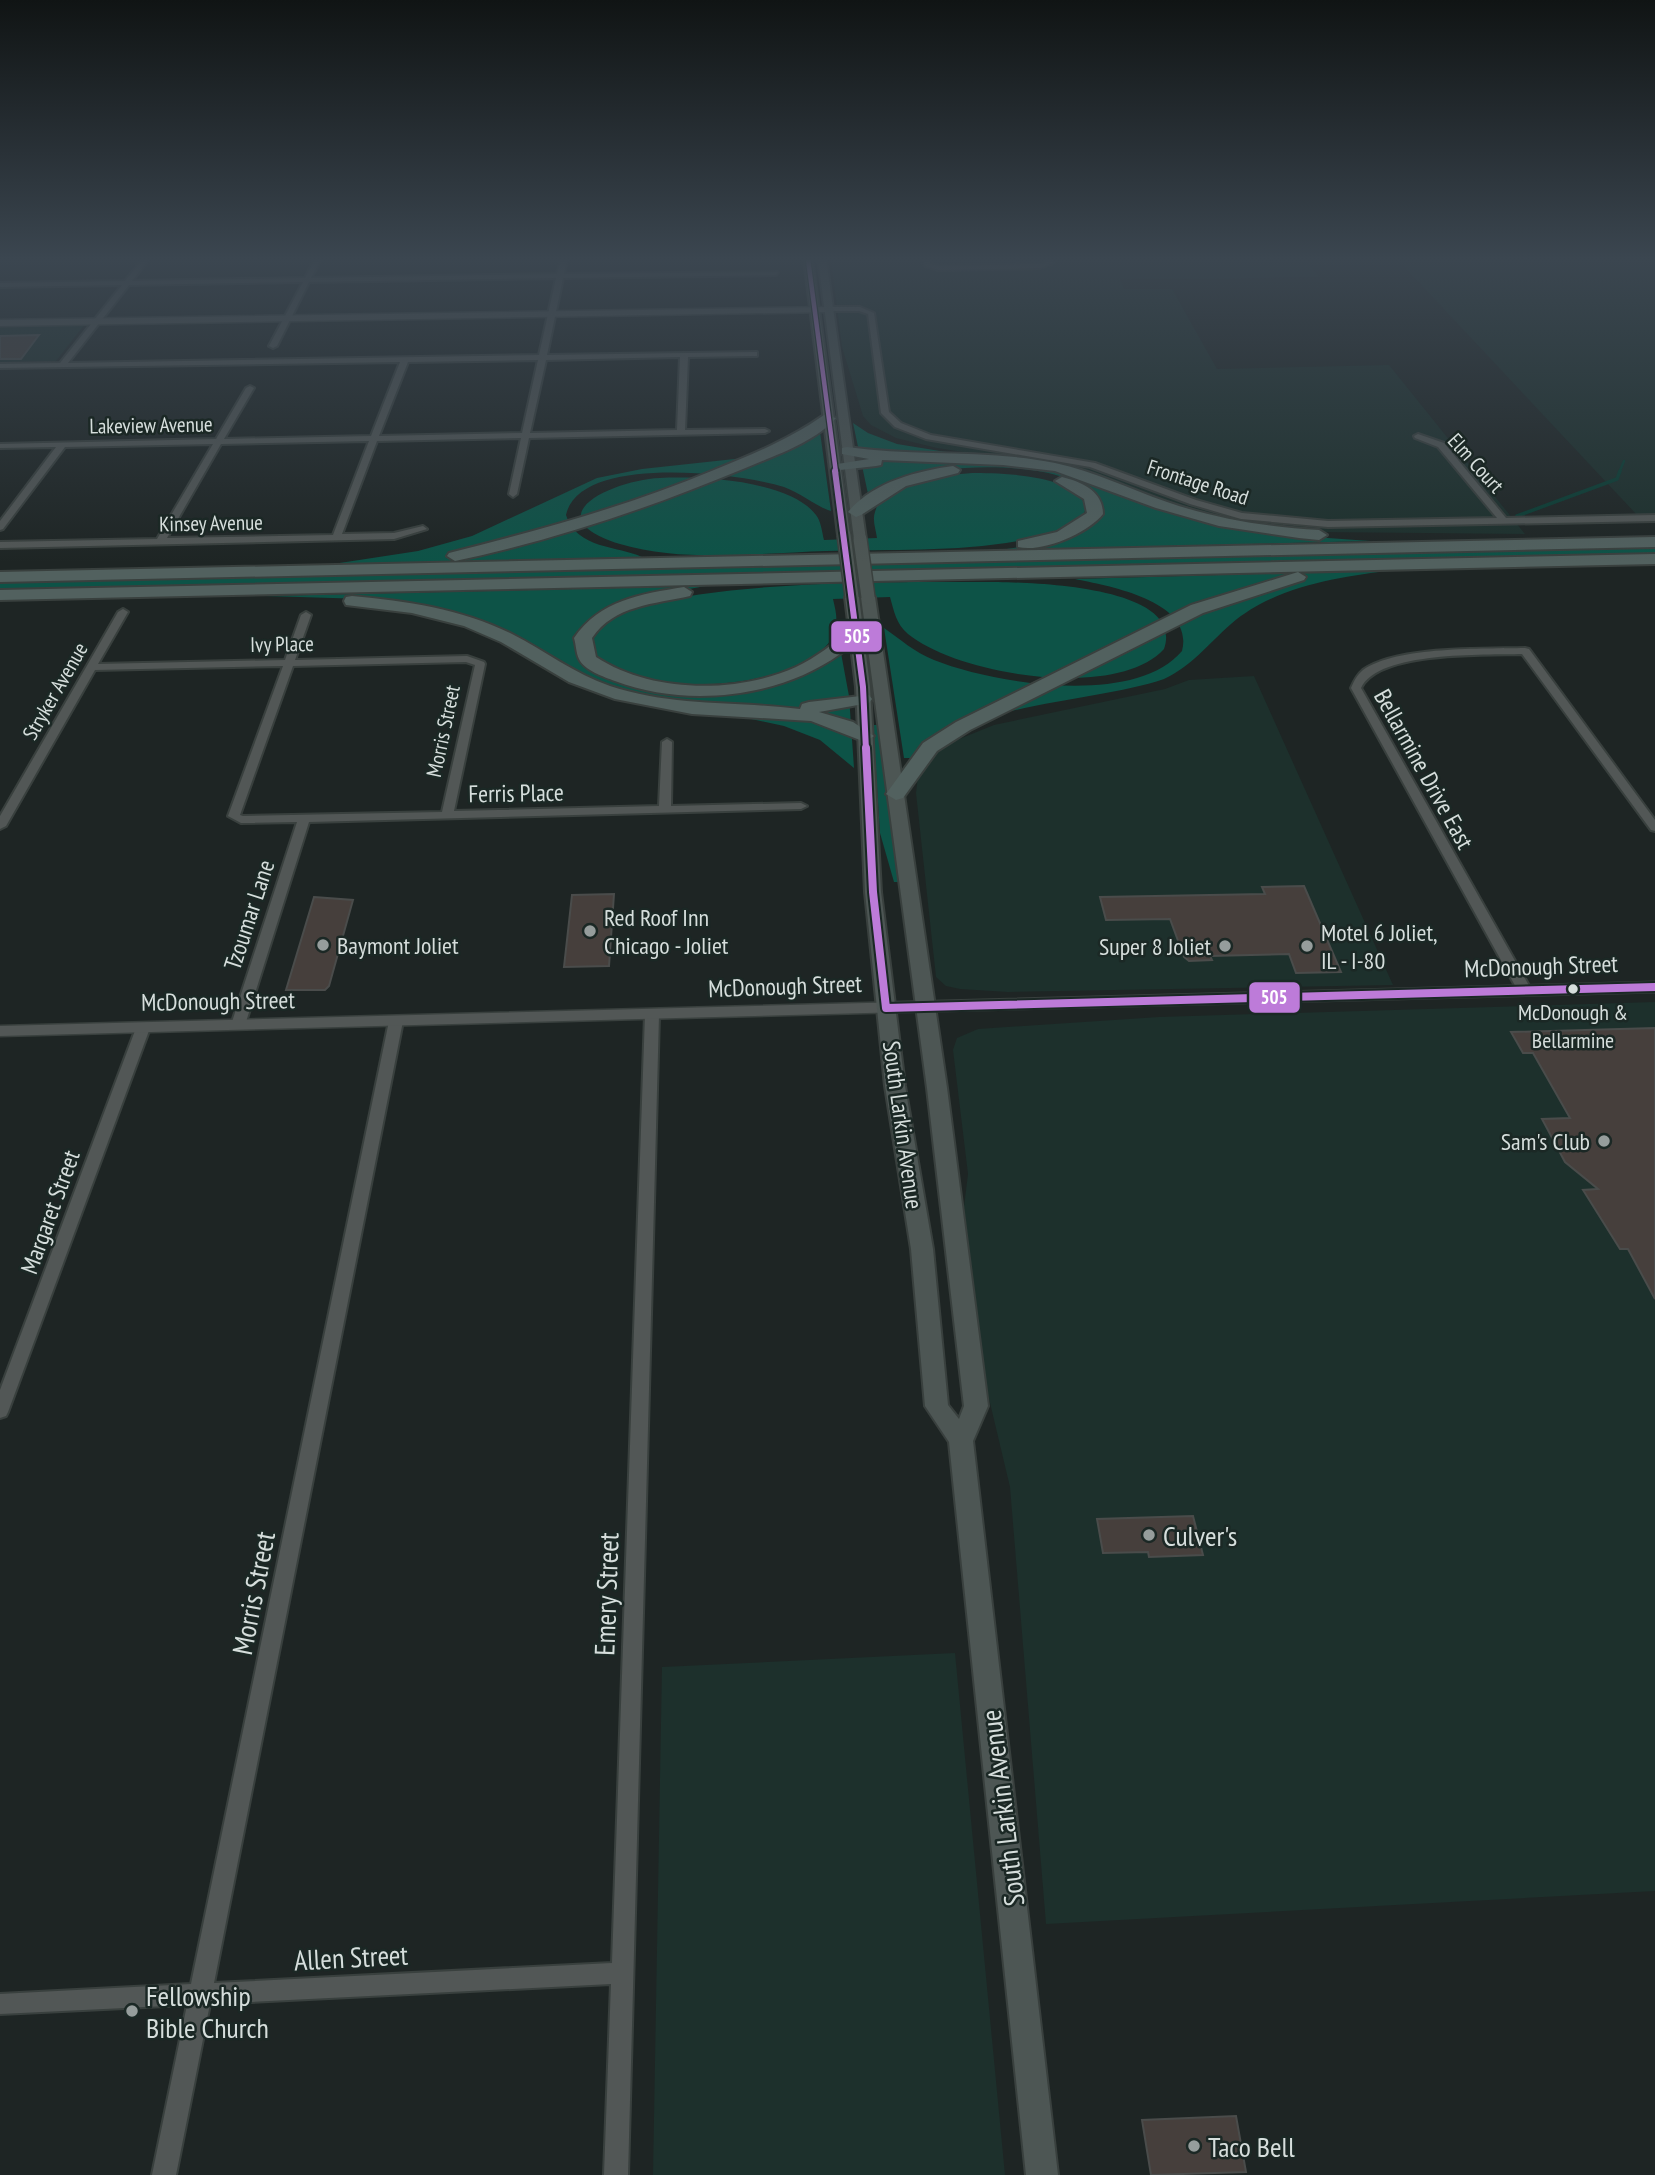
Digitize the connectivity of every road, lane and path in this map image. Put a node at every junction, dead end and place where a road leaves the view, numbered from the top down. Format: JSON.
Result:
{"nodes":[{"id":1,"x":66,"y":360,"type":"edge"},
{"id":2,"x":319,"y":360,"type":"edge"},
{"id":3,"x":404,"y":360,"type":"edge"},
{"id":4,"x":544,"y":360,"type":"edge"},
{"id":5,"x":684,"y":360,"type":"edge"},
{"id":6,"x":821,"y":360,"type":"edge"},
{"id":7,"x":835,"y":360,"type":"edge"},
{"id":8,"x":875,"y":360,"type":"edge"},
{"id":9,"x":62,"y":365,"type":"junction"},
{"id":10,"x":0,"y":366,"type":"edge"},
{"id":11,"x":250,"y":388,"type":"dead end"},
{"id":12,"x":829,"y":418,"type":"junction"},
{"id":13,"x":765,"y":431,"type":"dead end"},
{"id":14,"x":681,"y":434,"type":"junction"},
{"id":15,"x":1418,"y":436,"type":"dead end"},
{"id":16,"x":527,"y":437,"type":"junction"},
{"id":17,"x":375,"y":439,"type":"junction"},
{"id":18,"x":220,"y":442,"type":"junction"},
{"id":19,"x":62,"y":444,"type":"junction"},
{"id":20,"x":0,"y":446,"type":"edge"},
{"id":21,"x":844,"y":462,"type":"junction"},
{"id":22,"x":513,"y":494,"type":"dead end"},
{"id":23,"x":856,"y":512,"type":"junction"},
{"id":24,"x":1655,"y":518,"type":"edge"},
{"id":25,"x":1504,"y":521,"type":"junction"},
{"id":26,"x":0,"y":527,"type":"edge"},
{"id":27,"x":422,"y":529,"type":"dead end"},
{"id":28,"x":336,"y":538,"type":"junction"},
{"id":29,"x":160,"y":542,"type":"junction"},
{"id":30,"x":1655,"y":542,"type":"edge"},
{"id":31,"x":1592,"y":543,"type":"junction"},
{"id":32,"x":0,"y":545,"type":"edge"},
{"id":33,"x":944,"y":557,"type":"junction"},
{"id":34,"x":1655,"y":559,"type":"edge"},
{"id":35,"x":1373,"y":565,"type":"junction"},
{"id":36,"x":394,"y":568,"type":"junction"},
{"id":37,"x":0,"y":577,"type":"edge"},
{"id":38,"x":783,"y":579,"type":"junction"},
{"id":39,"x":134,"y":592,"type":"junction"},
{"id":40,"x":0,"y":595,"type":"edge"},
{"id":41,"x":123,"y":612,"type":"dead end"},
{"id":42,"x":306,"y":615,"type":"dead end"},
{"id":43,"x":857,"y":635,"type":"junction"},
{"id":44,"x":473,"y":660,"type":"joint"},
{"id":45,"x":291,"y":663,"type":"junction"},
{"id":46,"x":91,"y":667,"type":"junction"},
{"id":47,"x":863,"y":699,"type":"junction"},
{"id":48,"x":784,"y":713,"type":"junction"},
{"id":49,"x":865,"y":736,"type":"junction"},
{"id":50,"x":667,"y":742,"type":"dead end"},
{"id":51,"x":896,"y":794,"type":"junction"},
{"id":52,"x":801,"y":806,"type":"dead end"},
{"id":53,"x":665,"y":810,"type":"junction"},
{"id":54,"x":447,"y":816,"type":"junction"},
{"id":55,"x":304,"y":819,"type":"junction"},
{"id":56,"x":0,"y":826,"type":"edge"},
{"id":57,"x":1655,"y":828,"type":"edge"},
{"id":58,"x":1655,"y":987,"type":"edge"},
{"id":59,"x":1525,"y":991,"type":"junction"},
{"id":60,"x":925,"y":1007,"type":"junction"},
{"id":61,"x":886,"y":1008,"type":"junction"},
{"id":62,"x":652,"y":1014,"type":"junction"},
{"id":63,"x":396,"y":1021,"type":"junction"},
{"id":64,"x":238,"y":1026,"type":"junction"},
{"id":65,"x":143,"y":1028,"type":"junction"},
{"id":66,"x":0,"y":1031,"type":"edge"},
{"id":67,"x":0,"y":1412,"type":"edge"},
{"id":68,"x":961,"y":1441,"type":"junction"},
{"id":69,"x":622,"y":1973,"type":"junction"},
{"id":70,"x":200,"y":1994,"type":"junction"},
{"id":71,"x":0,"y":2004,"type":"edge"},
{"id":72,"x":164,"y":2175,"type":"edge"},
{"id":73,"x":616,"y":2175,"type":"edge"},
{"id":74,"x":1042,"y":2175,"type":"edge"}],
"edges":[{"from":1,"to":9,"type":"street"},
{"from":2,"to":9,"type":"street"},
{"from":3,"to":17,"type":"street"},
{"from":4,"to":16,"type":"street"},
{"from":5,"to":14,"type":"street"},
{"from":6,"to":12,"type":"main road","name":"South Larkin Avenue"},
{"from":7,"to":21,"type":"main road","name":"South Larkin Avenue"},
{"from":8,"to":25,"type":"street","name":"Frontage Road"},
{"from":9,"to":10,"type":"street"},
{"from":11,"to":18,"type":"street"},
{"from":12,"to":21,"type":"main road","name":"South Larkin Avenue"},
{"from":12,"to":36,"type":"highway"},
{"from":13,"to":14,"type":"street","name":"Lakeview Avenue"},
{"from":14,"to":16,"type":"street","name":"Lakeview Avenue"},
{"from":15,"to":25,"type":"street","name":"Elm Court"},
{"from":16,"to":17,"type":"street","name":"Lakeview Avenue"},
{"from":16,"to":22,"type":"street"},
{"from":17,"to":18,"type":"street","name":"Lakeview Avenue"},
{"from":17,"to":28,"type":"street"},
{"from":18,"to":19,"type":"street","name":"Lakeview Avenue"},
{"from":18,"to":29,"type":"street"},
{"from":19,"to":20,"type":"street","name":"Lakeview Avenue"},
{"from":19,"to":26,"type":"street"},
{"from":21,"to":23,"type":"main road","name":"South Larkin Avenue"},
{"from":21,"to":31,"type":"highway"},
{"from":21,"to":43,"type":"main road","name":"South Larkin Avenue","bridge":true},
{"from":23,"to":33,"type":"highway"},
{"from":23,"to":51,"type":"main road","name":"South Larkin Avenue","bridge":true},
{"from":24,"to":25,"type":"street","name":"Frontage Road"},
{"from":27,"to":28,"type":"street","name":"Kinsey Avenue"},
{"from":28,"to":29,"type":"street","name":"Kinsey Avenue"},
{"from":29,"to":32,"type":"street","name":"Kinsey Avenue"},
{"from":30,"to":31,"type":"highway"},
{"from":31,"to":33,"type":"highway"},
{"from":33,"to":36,"type":"highway"},
{"from":34,"to":35,"type":"highway"},
{"from":35,"to":38,"type":"highway"},
{"from":35,"to":51,"type":"highway"},
{"from":36,"to":37,"type":"highway"},
{"from":38,"to":39,"type":"highway"},
{"from":38,"to":43,"type":"highway"},
{"from":39,"to":40,"type":"highway"},
{"from":39,"to":48,"type":"highway"},
{"from":41,"to":46,"type":"street","name":"Stryker Avenue"},
{"from":42,"to":45,"type":"street"},
{"from":43,"to":47,"type":"main road","name":"South Larkin Avenue"},
{"from":44,"to":45,"type":"street","name":"Ivy Place"},
{"from":44,"to":54,"type":"street","name":"Morris Street"},
{"from":45,"to":46,"type":"street","name":"Ivy Place"},
{"from":45,"to":55,"type":"street","name":"Ferris Place"},
{"from":46,"to":56,"type":"street","name":"Stryker Avenue"},
{"from":47,"to":48,"type":"highway"},
{"from":47,"to":49,"type":"main road","name":"South Larkin Avenue"},
{"from":48,"to":49,"type":"highway"},
{"from":49,"to":61,"type":"main road","name":"South Larkin Avenue"},
{"from":50,"to":53,"type":"street"},
{"from":51,"to":60,"type":"main road","name":"South Larkin Avenue"},
{"from":52,"to":53,"type":"street","name":"Ferris Place"},
{"from":53,"to":54,"type":"street","name":"Ferris Place"},
{"from":54,"to":55,"type":"street","name":"Ferris Place"},
{"from":55,"to":64,"type":"street","name":"Tzoumar Lane"},
{"from":57,"to":59,"type":"street","name":"Bellarmine Drive East"},
{"from":58,"to":59,"type":"street","name":"McDonough Street"},
{"from":59,"to":60,"type":"street","name":"McDonough Street"},
{"from":60,"to":61,"type":"street","name":"McDonough Street"},
{"from":60,"to":68,"type":"main road","name":"South Larkin Avenue"},
{"from":61,"to":62,"type":"street","name":"McDonough Street"},
{"from":61,"to":68,"type":"main road","name":"South Larkin Avenue"},
{"from":62,"to":63,"type":"street","name":"McDonough Street"},
{"from":62,"to":69,"type":"street","name":"Emery Street"},
{"from":63,"to":64,"type":"street","name":"McDonough Street"},
{"from":63,"to":70,"type":"street","name":"Morris Street"},
{"from":64,"to":65,"type":"street","name":"McDonough Street"},
{"from":65,"to":66,"type":"street","name":"McDonough Street"},
{"from":65,"to":67,"type":"street","name":"Margaret Street"},
{"from":68,"to":74,"type":"main road","name":"South Larkin Avenue"},
{"from":69,"to":70,"type":"street","name":"Allen Street"},
{"from":69,"to":73,"type":"street","name":"Emery Street"},
{"from":70,"to":71,"type":"street","name":"Allen Street"},
{"from":70,"to":72,"type":"street","name":"Morris Street"}]}
